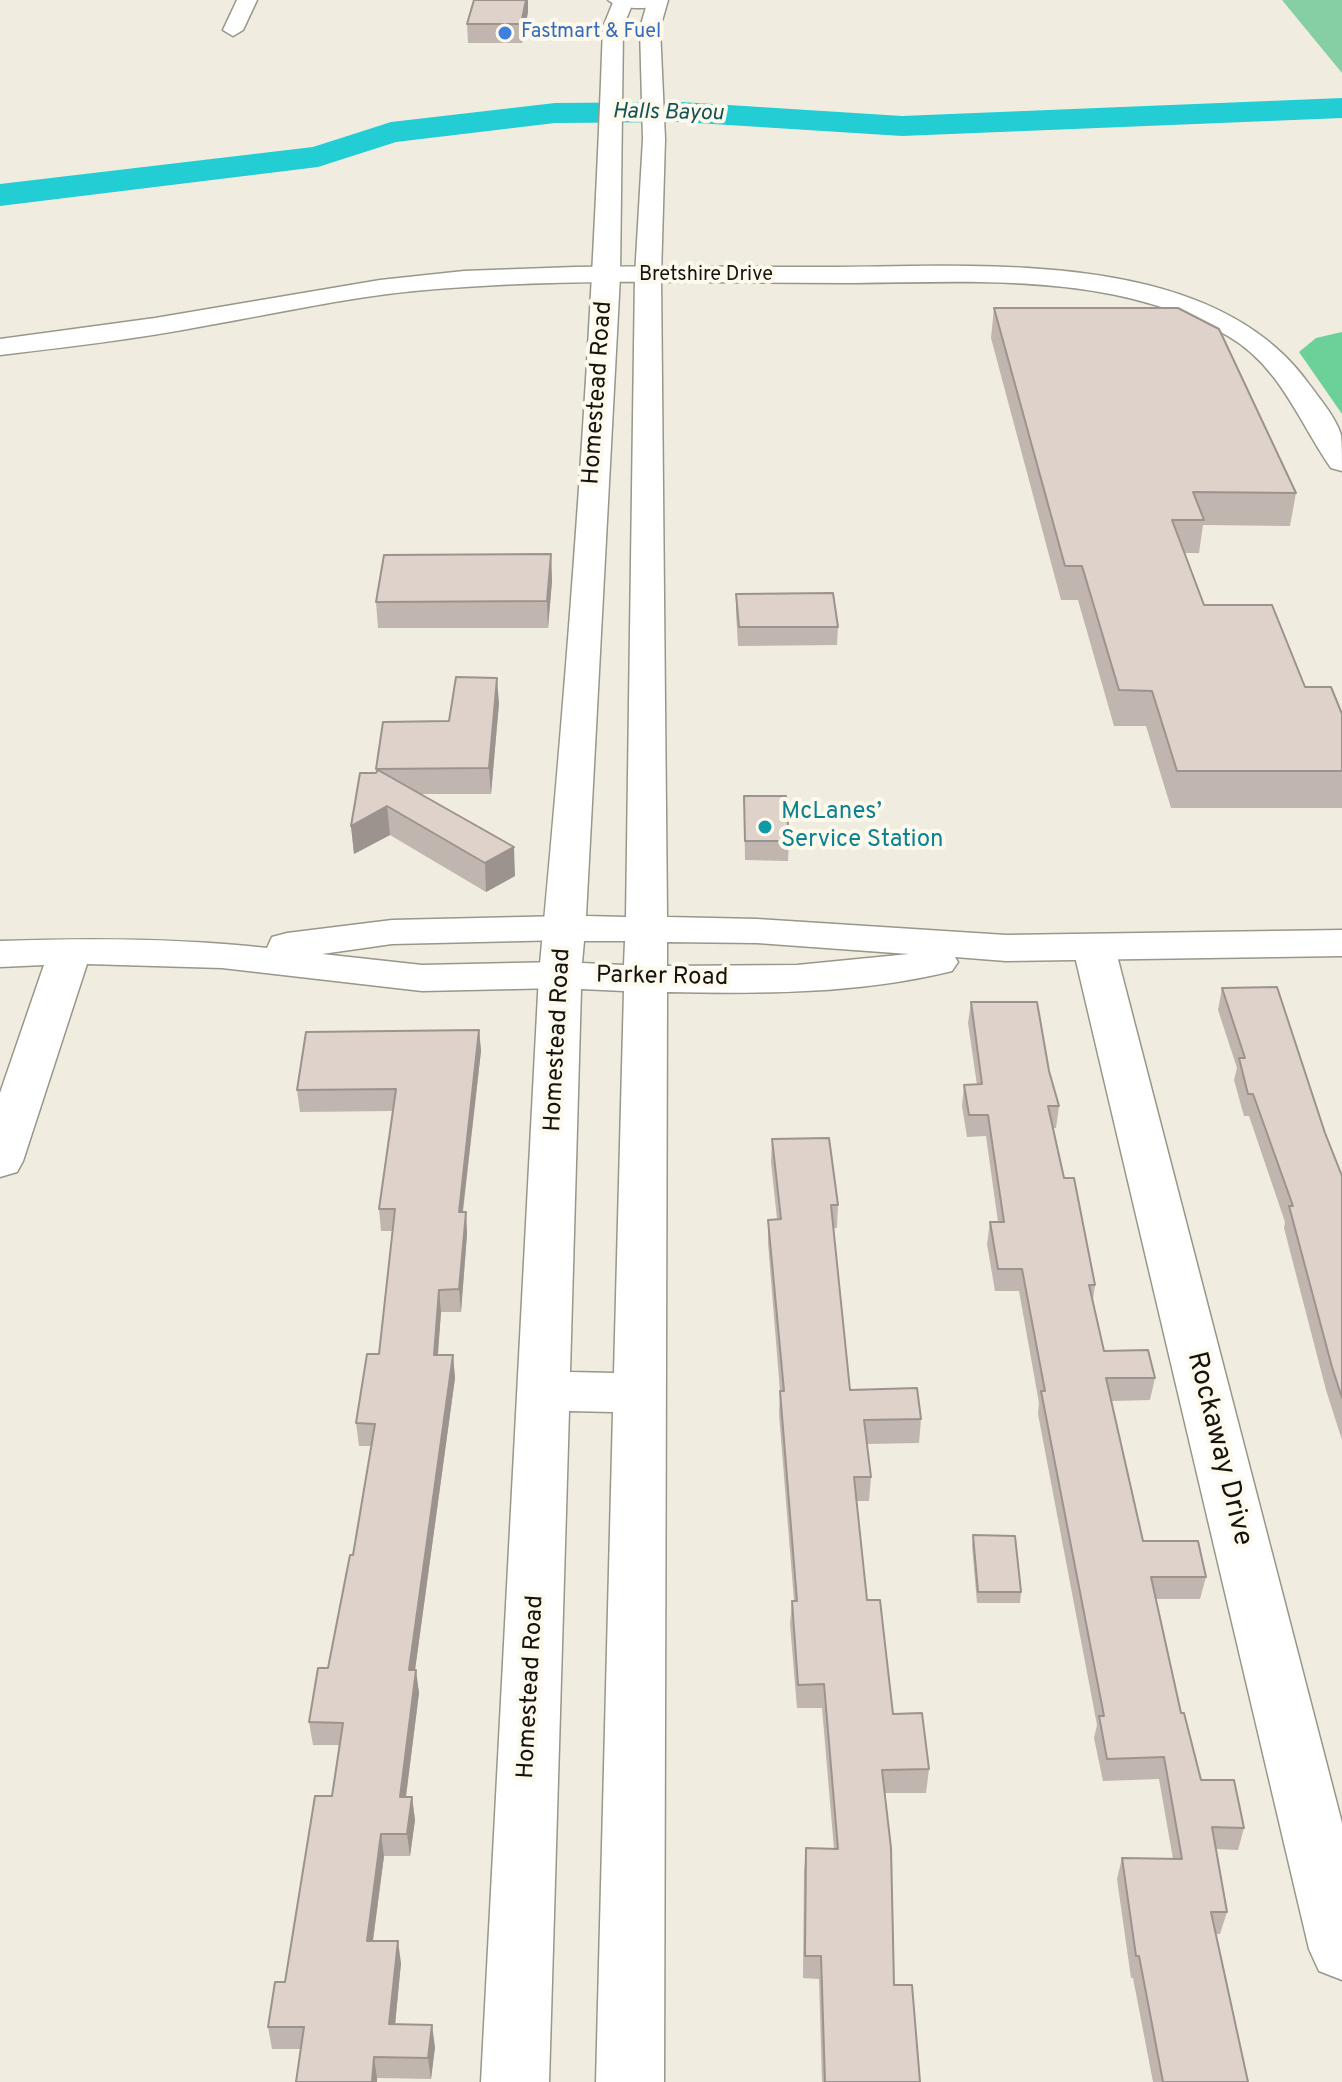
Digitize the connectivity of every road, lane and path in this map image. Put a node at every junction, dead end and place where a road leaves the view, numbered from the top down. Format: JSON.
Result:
{"nodes":[{"id":1,"x":247,"y":0,"type":"edge"},
{"id":2,"x":266,"y":0,"type":"edge"},
{"id":3,"x":622,"y":0,"type":"edge"},
{"id":4,"x":658,"y":1,"type":"edge"},
{"id":5,"x":233,"y":30,"type":"dead end"},
{"id":6,"x":612,"y":81,"type":"junction"},
{"id":7,"x":652,"y":81,"type":"junction"},
{"id":8,"x":610,"y":149,"type":"junction"},
{"id":9,"x":653,"y":149,"type":"junction"},
{"id":10,"x":607,"y":276,"type":"junction"},
{"id":11,"x":648,"y":276,"type":"junction"},
{"id":12,"x":0,"y":347,"type":"edge"},
{"id":13,"x":647,"y":407,"type":"junction"},
{"id":14,"x":598,"y":409,"type":"junction"},
{"id":15,"x":1342,"y":462,"type":"edge"},
{"id":16,"x":1342,"y":943,"type":"edge"},
{"id":17,"x":1094,"y":948,"type":"junction"},
{"id":18,"x":70,"y":951,"type":"junction"},
{"id":19,"x":563,"y":952,"type":"junction"},
{"id":20,"x":0,"y":954,"type":"edge"},
{"id":21,"x":646,"y":954,"type":"junction"},
{"id":22,"x":0,"y":1161,"type":"edge"},
{"id":23,"x":546,"y":1391,"type":"junction"},
{"id":24,"x":639,"y":1393,"type":"junction"},
{"id":25,"x":1342,"y":1949,"type":"edge"},
{"id":26,"x":515,"y":2082,"type":"edge"},
{"id":27,"x":630,"y":2082,"type":"edge"}],
"edges":[{"from":1,"to":2,"type":"main road"},
{"from":1,"to":5,"type":"main road"},
{"from":3,"to":4,"type":"main road"},
{"from":3,"to":6,"type":"main road","name":"Homestead Road"},
{"from":4,"to":7,"type":"main road","name":"Homestead Road"},
{"from":6,"to":7,"type":"main road"},
{"from":6,"to":8,"type":"main road","name":"Homestead Road"},
{"from":7,"to":9,"type":"main road","name":"Homestead Road"},
{"from":8,"to":9,"type":"main road"},
{"from":8,"to":10,"type":"main road","name":"Homestead Road"},
{"from":9,"to":11,"type":"main road","name":"Homestead Road"},
{"from":10,"to":11,"type":"main road","name":"Bretshire Drive"},
{"from":10,"to":12,"type":"main road","name":"Bretshire Drive"},
{"from":10,"to":14,"type":"main road","name":"Homestead Road"},
{"from":11,"to":13,"type":"main road","name":"Homestead Road"},
{"from":11,"to":15,"type":"main road","name":"Bretshire Drive"},
{"from":13,"to":14,"type":"main road"},
{"from":13,"to":21,"type":"main road","name":"Homestead Road"},
{"from":14,"to":19,"type":"main road","name":"Homestead Road"},
{"from":16,"to":17,"type":"main road","name":"Parker Road"},
{"from":17,"to":21,"type":"main road","name":"Parker Road"},
{"from":17,"to":25,"type":"main road","name":"Rockaway Drive"},
{"from":18,"to":19,"type":"main road","name":"Parker Road"},
{"from":18,"to":20,"type":"main road","name":"Parker Road"},
{"from":18,"to":22,"type":"main road"},
{"from":19,"to":21,"type":"main road","name":"Parker Road"},
{"from":19,"to":23,"type":"main road","name":"Homestead Road"},
{"from":21,"to":24,"type":"main road","name":"Homestead Road"},
{"from":23,"to":24,"type":"main road"},
{"from":23,"to":26,"type":"main road","name":"Homestead Road"},
{"from":24,"to":27,"type":"main road","name":"Homestead Road"}]}
